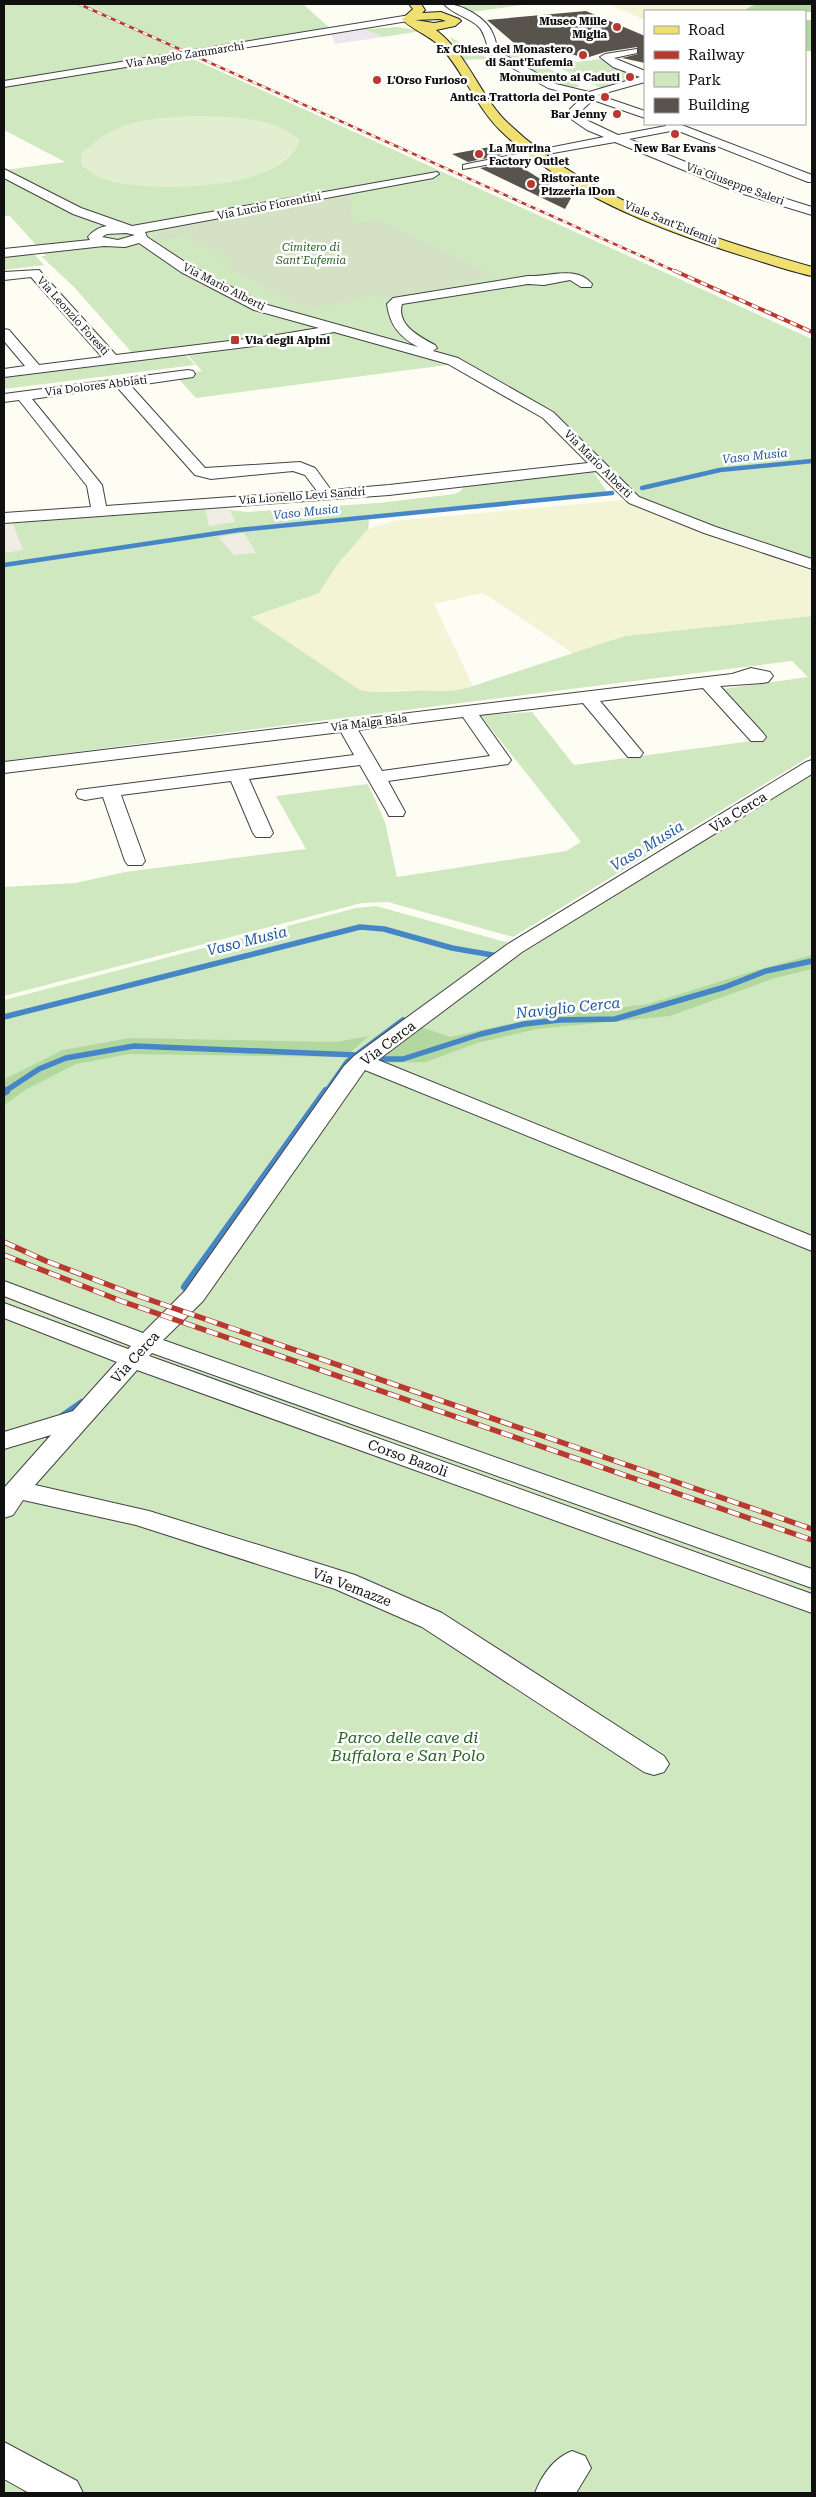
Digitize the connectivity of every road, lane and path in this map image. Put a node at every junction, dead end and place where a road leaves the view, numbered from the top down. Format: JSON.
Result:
{"nodes":[{"id":1,"x":415,"y":4,"type":"edge"},
{"id":2,"x":427,"y":4,"type":"edge"},
{"id":3,"x":449,"y":4,"type":"edge"},
{"id":4,"x":415,"y":21,"type":"junction"},
{"id":5,"x":447,"y":21,"type":"junction"},
{"id":6,"x":484,"y":29,"type":"junction"},
{"id":7,"x":444,"y":41,"type":"junction"},
{"id":8,"x":633,"y":51,"type":"dead end"},
{"id":9,"x":644,"y":77,"type":"edge"},
{"id":10,"x":644,"y":77,"type":"edge"},
{"id":11,"x":4,"y":84,"type":"edge"},
{"id":12,"x":589,"y":95,"type":"junction"},
{"id":13,"x":644,"y":115,"type":"edge"},
{"id":14,"x":673,"y":125,"type":"edge"},
{"id":15,"x":620,"y":139,"type":"junction"},
{"id":16,"x":536,"y":155,"type":"junction"},
{"id":17,"x":467,"y":168,"type":"dead end"},
{"id":18,"x":406,"y":169,"type":"dead end"},
{"id":19,"x":4,"y":173,"type":"edge"},
{"id":20,"x":381,"y":174,"type":"dead end"},
{"id":21,"x":347,"y":175,"type":"dead end"},
{"id":22,"x":811,"y":178,"type":"edge"},
{"id":23,"x":398,"y":181,"type":"junction"},
{"id":24,"x":372,"y":186,"type":"junction"},
{"id":25,"x":77,"y":211,"type":"junction"},
{"id":26,"x":812,"y":211,"type":"edge"},
{"id":27,"x":135,"y":233,"type":"junction"},
{"id":28,"x":103,"y":238,"type":"junction"},
{"id":29,"x":4,"y":253,"type":"edge"},
{"id":30,"x":169,"y":259,"type":"junction"},
{"id":31,"x":812,"y":272,"type":"edge"},
{"id":32,"x":4,"y":276,"type":"edge"},
{"id":33,"x":586,"y":284,"type":"dead end"},
{"id":34,"x":336,"y":329,"type":"junction"},
{"id":35,"x":4,"y":333,"type":"edge"},
{"id":36,"x":10,"y":349,"type":"edge"},
{"id":37,"x":112,"y":359,"type":"junction"},
{"id":38,"x":453,"y":361,"type":"junction"},
{"id":39,"x":35,"y":369,"type":"junction"},
{"id":40,"x":4,"y":373,"type":"edge"},
{"id":41,"x":188,"y":374,"type":"dead end"},
{"id":42,"x":121,"y":382,"type":"junction"},
{"id":43,"x":22,"y":395,"type":"junction"},
{"id":44,"x":4,"y":398,"type":"edge"},
{"id":45,"x":600,"y":466,"type":"junction"},
{"id":46,"x":328,"y":495,"type":"junction"},
{"id":47,"x":99,"y":510,"type":"junction"},
{"id":48,"x":4,"y":518,"type":"edge"},
{"id":49,"x":812,"y":564,"type":"edge"},
{"id":50,"x":735,"y":679,"type":"dead end"},
{"id":51,"x":707,"y":682,"type":"junction"},
{"id":52,"x":588,"y":697,"type":"junction"},
{"id":53,"x":467,"y":711,"type":"junction"},
{"id":54,"x":347,"y":726,"type":"junction"},
{"id":55,"x":757,"y":737,"type":"dead end"},
{"id":56,"x":634,"y":753,"type":"dead end"},
{"id":57,"x":365,"y":759,"type":"junction"},
{"id":58,"x":812,"y":766,"type":"edge"},
{"id":59,"x":4,"y":768,"type":"edge"},
{"id":60,"x":238,"y":775,"type":"junction"},
{"id":61,"x":377,"y":777,"type":"junction"},
{"id":62,"x":110,"y":791,"type":"junction"},
{"id":63,"x":85,"y":794,"type":"dead end"},
{"id":64,"x":396,"y":812,"type":"dead end"},
{"id":65,"x":263,"y":833,"type":"dead end"},
{"id":66,"x":135,"y":861,"type":"dead end"},
{"id":67,"x":362,"y":1061,"type":"junction"},
{"id":68,"x":812,"y":1244,"type":"edge"},
{"id":69,"x":4,"y":1288,"type":"edge"},
{"id":70,"x":4,"y":1310,"type":"edge"},
{"id":71,"x":140,"y":1351,"type":"junction"},
{"id":72,"x":82,"y":1417,"type":"junction"},
{"id":73,"x":4,"y":1442,"type":"edge"},
{"id":74,"x":10,"y":1500,"type":"edge"},
{"id":75,"x":812,"y":1579,"type":"edge"},
{"id":76,"x":812,"y":1604,"type":"edge"},
{"id":77,"x":654,"y":1764,"type":"dead end"},
{"id":78,"x":4,"y":2459,"type":"edge"},
{"id":79,"x":64,"y":2493,"type":"edge"}],
"edges":[{"from":1,"to":4,"type":"main road"},
{"from":2,"to":5,"type":"main road"},
{"from":3,"to":6,"type":"street"},
{"from":4,"to":5,"type":"main road"},
{"from":4,"to":7,"type":"main road","name":"Viale Sant'Eufemia"},
{"from":4,"to":11,"type":"street","name":"Via Angelo Zammarchi"},
{"from":5,"to":6,"type":"street"},
{"from":5,"to":7,"type":"main road"},
{"from":6,"to":12,"type":"street"},
{"from":7,"to":16,"type":"main road","name":"Viale Sant'Eufemia"},
{"from":8,"to":10,"type":"street"},
{"from":9,"to":12,"type":"street"},
{"from":12,"to":13,"type":"street"},
{"from":12,"to":15,"type":"street","name":"Via Giuseppe Saleri"},
{"from":14,"to":15,"type":"street"},
{"from":14,"to":22,"type":"street"},
{"from":15,"to":16,"type":"street"},
{"from":15,"to":26,"type":"street","name":"Via Giuseppe Saleri"},
{"from":16,"to":17,"type":"street"},
{"from":16,"to":31,"type":"main road","name":"Viale Sant'Eufemia"},
{"from":18,"to":23,"type":"street","name":"Via Lucio Fiorentini"},
{"from":19,"to":25,"type":"street"},
{"from":20,"to":23,"type":"street"},
{"from":21,"to":24,"type":"street"},
{"from":23,"to":24,"type":"street","name":"Via Lucio Fiorentini"},
{"from":24,"to":27,"type":"street","name":"Via Lucio Fiorentini"},
{"from":25,"to":27,"type":"street","name":"Via Mario Alberti"},
{"from":25,"to":28,"type":"street"},
{"from":27,"to":28,"type":"street"},
{"from":27,"to":28,"type":"street"},
{"from":27,"to":30,"type":"street","name":"Via Mario Alberti"},
{"from":28,"to":29,"type":"street"},
{"from":28,"to":30,"type":"street","name":"Via Mario Alberti"},
{"from":30,"to":34,"type":"street","name":"Via Mario Alberti"},
{"from":32,"to":37,"type":"street","name":"Via Leonzio Foresti"},
{"from":33,"to":38,"type":"street","name":"Via Mario Alberti"},
{"from":34,"to":37,"type":"street"},
{"from":34,"to":38,"type":"street","name":"Via Mario Alberti"},
{"from":35,"to":36,"type":"street"},
{"from":36,"to":39,"type":"street"},
{"from":37,"to":39,"type":"street"},
{"from":38,"to":45,"type":"street","name":"Via Mario Alberti"},
{"from":39,"to":40,"type":"street"},
{"from":41,"to":42,"type":"street","name":"Via Dolores Abbiati"},
{"from":42,"to":43,"type":"street","name":"Via Dolores Abbiati"},
{"from":42,"to":46,"type":"street"},
{"from":43,"to":44,"type":"street","name":"Via Dolores Abbiati"},
{"from":43,"to":47,"type":"street"},
{"from":45,"to":46,"type":"street","name":"Via Lionello Levi Sandri"},
{"from":45,"to":49,"type":"street","name":"Via Mario Alberti"},
{"from":46,"to":47,"type":"street","name":"Via Lionello Levi Sandri"},
{"from":47,"to":48,"type":"street","name":"Via Lionello Levi Sandri"},
{"from":50,"to":51,"type":"street","name":"Via Malga Bala"},
{"from":51,"to":52,"type":"street","name":"Via Malga Bala"},
{"from":51,"to":55,"type":"street"},
{"from":52,"to":53,"type":"street","name":"Via Malga Bala"},
{"from":52,"to":56,"type":"street"},
{"from":53,"to":54,"type":"street","name":"Via Malga Bala"},
{"from":53,"to":61,"type":"street"},
{"from":54,"to":57,"type":"street"},
{"from":54,"to":59,"type":"street","name":"Via Malga Bala"},
{"from":57,"to":60,"type":"street"},
{"from":57,"to":61,"type":"street"},
{"from":58,"to":67,"type":"street","name":"Via Cerca"},
{"from":60,"to":62,"type":"street"},
{"from":60,"to":65,"type":"street"},
{"from":61,"to":64,"type":"street"},
{"from":62,"to":63,"type":"street"},
{"from":62,"to":66,"type":"street"},
{"from":67,"to":68,"type":"street"},
{"from":67,"to":71,"type":"street","name":"Via Cerca"},
{"from":69,"to":71,"type":"street","name":"Corso Bazoli"},
{"from":70,"to":71,"type":"street","name":"Corso Bazoli"},
{"from":71,"to":72,"type":"street","name":"Via Cerca"},
{"from":71,"to":75,"type":"street","name":"Corso Bazoli"},
{"from":71,"to":76,"type":"street","name":"Corso Bazoli"},
{"from":72,"to":73,"type":"street"},
{"from":72,"to":74,"type":"street","name":"Via Vemazze"},
{"from":74,"to":77,"type":"street","name":"Via Vemazze"},
{"from":78,"to":79,"type":"street"}]}
